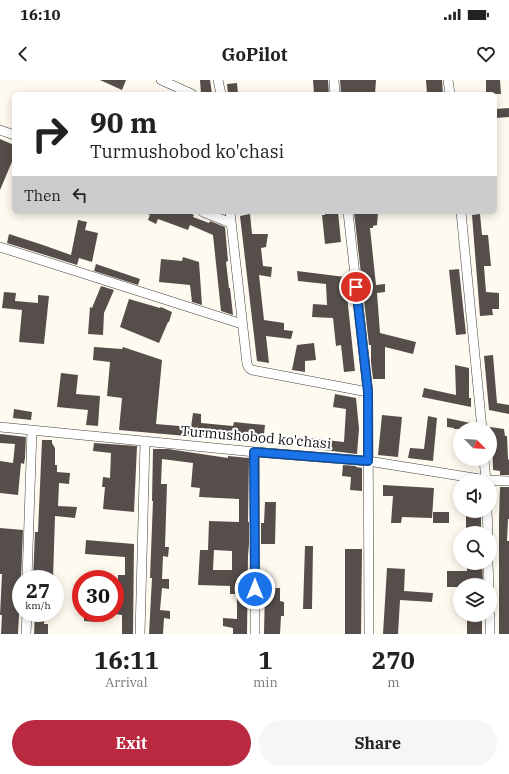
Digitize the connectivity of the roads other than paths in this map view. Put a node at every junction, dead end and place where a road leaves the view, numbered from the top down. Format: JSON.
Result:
{"nodes":[{"id":1,"x":162,"y":80,"type":"edge"},
{"id":2,"x":218,"y":80,"type":"edge"},
{"id":3,"x":334,"y":80,"type":"edge"},
{"id":4,"x":448,"y":80,"type":"edge"},
{"id":5,"x":188,"y":92,"type":"edge"},
{"id":6,"x":221,"y":92,"type":"edge"},
{"id":7,"x":335,"y":92,"type":"edge"},
{"id":8,"x":450,"y":92,"type":"edge"},
{"id":9,"x":0,"y":130,"type":"edge"},
{"id":10,"x":12,"y":135,"type":"edge"},
{"id":11,"x":208,"y":214,"type":"edge"},
{"id":12,"x":230,"y":214,"type":"edge"},
{"id":13,"x":348,"y":214,"type":"edge"},
{"id":14,"x":461,"y":214,"type":"edge"},
{"id":15,"x":231,"y":223,"type":"junction"},
{"id":16,"x":0,"y":247,"type":"edge"},
{"id":17,"x":242,"y":324,"type":"junction"},
{"id":18,"x":368,"y":392,"type":"junction"},
{"id":19,"x":481,"y":422,"type":"edge"},
{"id":20,"x":0,"y":427,"type":"edge"},
{"id":21,"x":32,"y":430,"type":"junction"},
{"id":22,"x":145,"y":441,"type":"junction"},
{"id":23,"x":254,"y":452,"type":"junction"},
{"id":24,"x":368,"y":461,"type":"junction"},
{"id":25,"x":453,"y":475,"type":"edge"},
{"id":26,"x":497,"y":481,"type":"edge"},
{"id":27,"x":509,"y":482,"type":"edge"},
{"id":28,"x":28,"y":570,"type":"edge"},
{"id":29,"x":26,"y":622,"type":"edge"},
{"id":30,"x":490,"y":622,"type":"edge"},
{"id":31,"x":26,"y":634,"type":"edge"},
{"id":32,"x":140,"y":634,"type":"edge"},
{"id":33,"x":255,"y":634,"type":"edge"},
{"id":34,"x":368,"y":634,"type":"edge"},
{"id":35,"x":490,"y":634,"type":"edge"}],
"edges":[{"from":1,"to":5,"type":"street"},
{"from":2,"to":6,"type":"street"},
{"from":3,"to":7,"type":"street"},
{"from":4,"to":8,"type":"street"},
{"from":9,"to":10,"type":"street"},
{"from":11,"to":15,"type":"street"},
{"from":12,"to":15,"type":"street"},
{"from":13,"to":18,"type":"street"},
{"from":14,"to":19,"type":"street"},
{"from":15,"to":17,"type":"street"},
{"from":16,"to":17,"type":"street"},
{"from":17,"to":18,"type":"street"},
{"from":18,"to":24,"type":"street"},
{"from":20,"to":21,"type":"street","name":"Turmushobod ko'chasi"},
{"from":21,"to":22,"type":"street","name":"Turmushobod ko'chasi"},
{"from":21,"to":28,"type":"street"},
{"from":22,"to":23,"type":"street","name":"Turmushobod ko'chasi"},
{"from":22,"to":32,"type":"street"},
{"from":23,"to":24,"type":"street","name":"Turmushobod ko'chasi"},
{"from":23,"to":33,"type":"street"},
{"from":24,"to":25,"type":"street","name":"Turmushobod ko'chasi"},
{"from":24,"to":34,"type":"street"},
{"from":26,"to":27,"type":"street","name":"Turmushobod ko'chasi"},
{"from":29,"to":31,"type":"street"},
{"from":30,"to":35,"type":"street"}]}
